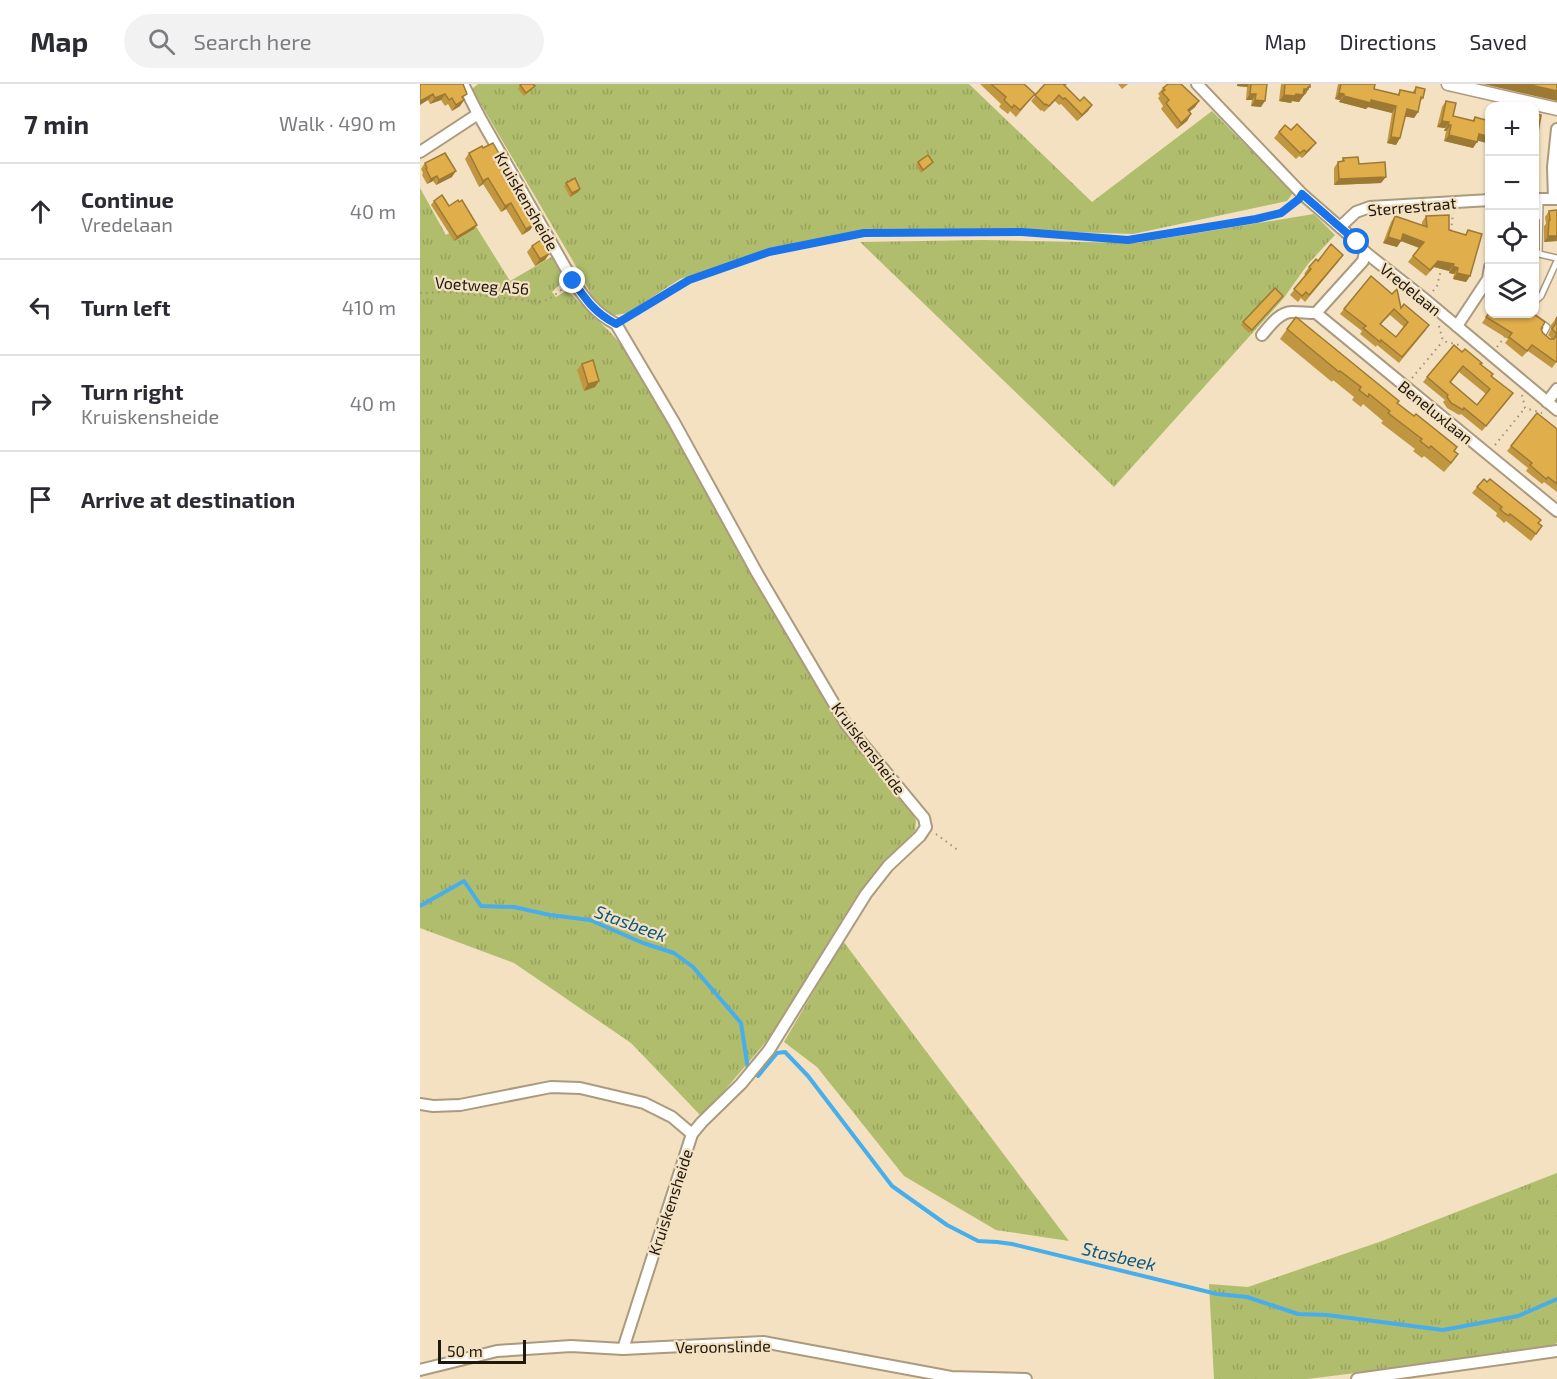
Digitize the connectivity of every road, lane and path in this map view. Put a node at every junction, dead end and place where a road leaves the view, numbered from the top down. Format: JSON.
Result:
{"nodes":[{"id":1,"x":1197,"y":84,"type":"edge"},
{"id":2,"x":1448,"y":84,"type":"edge"},
{"id":3,"x":466,"y":85,"type":"edge"},
{"id":4,"x":1557,"y":109,"type":"edge"},
{"id":5,"x":478,"y":114,"type":"junction"},
{"id":6,"x":1557,"y":129,"type":"edge"},
{"id":7,"x":420,"y":152,"type":"edge"},
{"id":8,"x":1302,"y":194,"type":"junction"},
{"id":9,"x":1555,"y":198,"type":"edge"},
{"id":10,"x":1539,"y":199,"type":"edge"},
{"id":11,"x":1485,"y":200,"type":"edge"},
{"id":12,"x":1453,"y":202,"type":"junction"},
{"id":13,"x":1537,"y":210,"type":"edge"},
{"id":14,"x":1340,"y":227,"type":"junction"},
{"id":15,"x":1451,"y":234,"type":"edge"},
{"id":16,"x":1365,"y":252,"type":"junction"},
{"id":17,"x":1557,"y":260,"type":"edge"},
{"id":18,"x":1442,"y":265,"type":"edge"},
{"id":19,"x":573,"y":281,"type":"junction"},
{"id":20,"x":1485,"y":284,"type":"edge"},
{"id":21,"x":420,"y":293,"type":"edge"},
{"id":22,"x":1539,"y":298,"type":"edge"},
{"id":23,"x":1427,"y":301,"type":"junction"},
{"id":24,"x":1316,"y":313,"type":"junction"},
{"id":25,"x":1535,"y":318,"type":"edge"},
{"id":26,"x":616,"y":324,"type":"junction"},
{"id":27,"x":1457,"y":326,"type":"junction"},
{"id":28,"x":1507,"y":333,"type":"edge"},
{"id":29,"x":1262,"y":335,"type":"dead end"},
{"id":30,"x":1443,"y":341,"type":"dead end"},
{"id":31,"x":1548,"y":341,"type":"edge"},
{"id":32,"x":1491,"y":355,"type":"junction"},
{"id":33,"x":1405,"y":386,"type":"junction"},
{"id":34,"x":1557,"y":389,"type":"edge"},
{"id":35,"x":1547,"y":402,"type":"junction"},
{"id":36,"x":1525,"y":408,"type":"dead end"},
{"id":37,"x":1557,"y":410,"type":"edge"},
{"id":38,"x":1487,"y":454,"type":"junction"},
{"id":39,"x":1557,"y":511,"type":"edge"},
{"id":40,"x":926,"y":827,"type":"junction"},
{"id":41,"x":959,"y":851,"type":"dead end"},
{"id":42,"x":420,"y":1104,"type":"edge"},
{"id":43,"x":692,"y":1134,"type":"junction"},
{"id":44,"x":623,"y":1348,"type":"junction"},
{"id":45,"x":1557,"y":1351,"type":"edge"},
{"id":46,"x":420,"y":1370,"type":"edge"},
{"id":47,"x":1400,"y":1376,"type":"edge"},
{"id":48,"x":1026,"y":1379,"type":"edge"},
{"id":49,"x":1357,"y":1379,"type":"edge"}],
"edges":[{"from":1,"to":8,"type":"street","name":"Vredelaan"},
{"from":2,"to":4,"type":"street"},
{"from":3,"to":5,"type":"street","name":"Kruiskensheide"},
{"from":5,"to":7,"type":"street"},
{"from":5,"to":19,"type":"street","name":"Kruiskensheide"},
{"from":6,"to":9,"type":"street"},
{"from":8,"to":14,"type":"street","name":"Vredelaan"},
{"from":8,"to":26,"type":"path"},
{"from":9,"to":10,"type":"street"},
{"from":11,"to":12,"type":"street","name":"Sterrestraat"},
{"from":12,"to":14,"type":"street","name":"Sterrestraat"},
{"from":12,"to":15,"type":"path"},
{"from":13,"to":17,"type":"lane"},
{"from":14,"to":16,"type":"street","name":"Vredelaan"},
{"from":16,"to":23,"type":"street","name":"Vredelaan"},
{"from":16,"to":24,"type":"street"},
{"from":17,"to":22,"type":"lane"},
{"from":18,"to":23,"type":"path"},
{"from":19,"to":21,"type":"path","name":"Voetweg A56"},
{"from":19,"to":26,"type":"street","name":"Kruiskensheide"},
{"from":20,"to":27,"type":"street"},
{"from":23,"to":27,"type":"street","name":"Vredelaan"},
{"from":24,"to":29,"type":"street"},
{"from":24,"to":33,"type":"street","name":"Beneluxlaan"},
{"from":25,"to":31,"type":"lane"},
{"from":26,"to":40,"type":"street","name":"Kruiskensheide"},
{"from":27,"to":32,"type":"street","name":"Vredelaan"},
{"from":28,"to":32,"type":"path"},
{"from":30,"to":33,"type":"path"},
{"from":32,"to":35,"type":"street","name":"Vredelaan"},
{"from":33,"to":38,"type":"street","name":"Beneluxlaan"},
{"from":34,"to":35,"type":"street"},
{"from":35,"to":37,"type":"street","name":"Vredelaan"},
{"from":36,"to":38,"type":"path"},
{"from":38,"to":39,"type":"street","name":"Beneluxlaan"},
{"from":40,"to":41,"type":"path"},
{"from":40,"to":43,"type":"street","name":"Kruiskensheide"},
{"from":42,"to":43,"type":"street"},
{"from":43,"to":44,"type":"street","name":"Kruiskensheide"},
{"from":44,"to":46,"type":"street","name":"Veroonslinde"},
{"from":44,"to":48,"type":"street","name":"Veroonslinde"},
{"from":45,"to":47,"type":"street"},
{"from":47,"to":49,"type":"street"}]}
